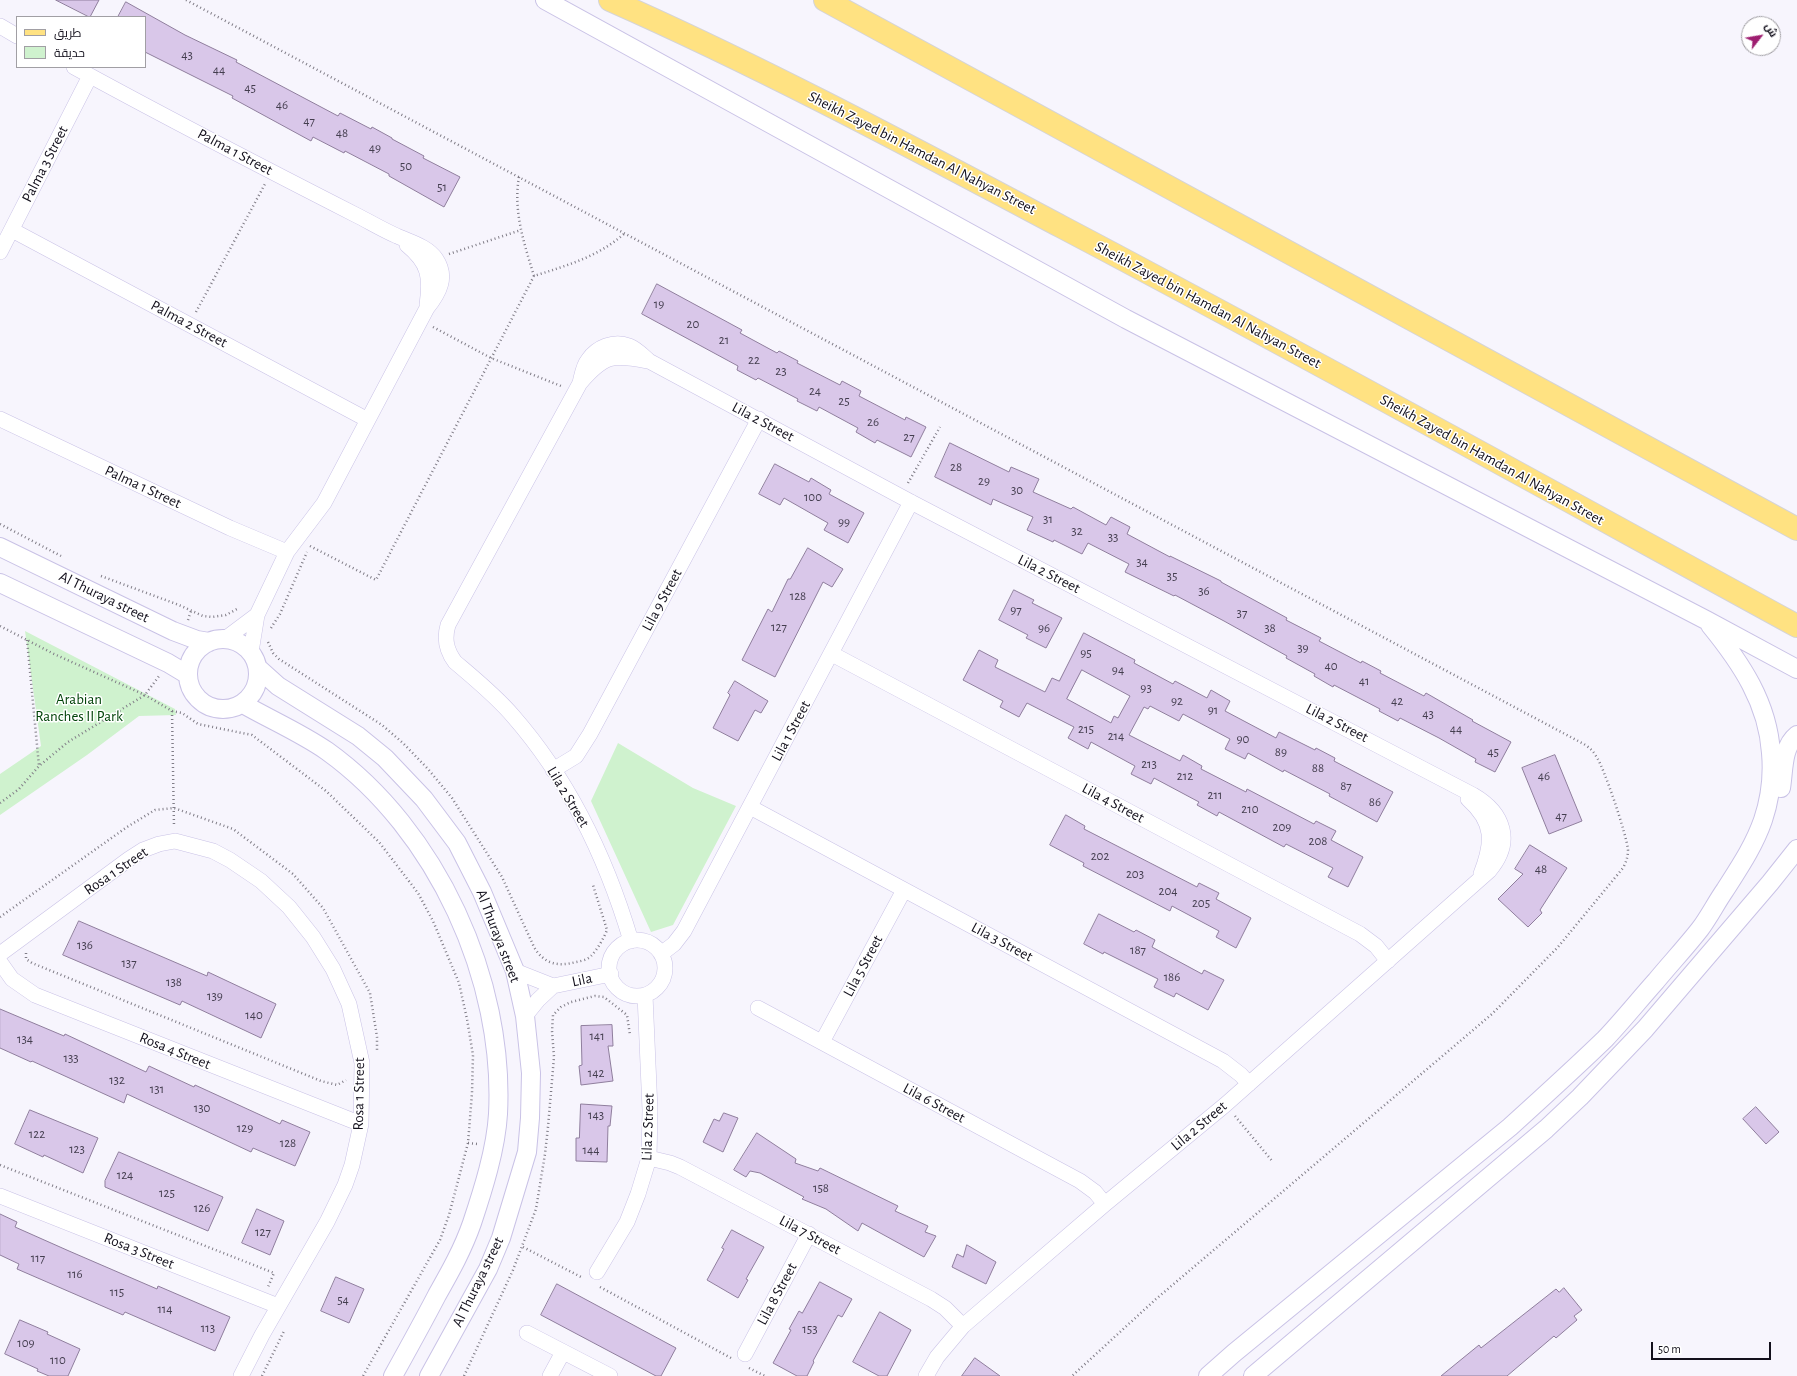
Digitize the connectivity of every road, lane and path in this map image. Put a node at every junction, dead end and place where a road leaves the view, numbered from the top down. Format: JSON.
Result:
{"nodes":[{"id":1,"x":186,"y":0,"type":"edge"},
{"id":2,"x":546,"y":0,"type":"edge"},
{"id":3,"x":610,"y":0,"type":"edge"},
{"id":4,"x":825,"y":0,"type":"edge"},
{"id":5,"x":0,"y":26,"type":"edge"},
{"id":6,"x":16,"y":35,"type":"edge"},
{"id":7,"x":76,"y":68,"type":"edge"},
{"id":8,"x":90,"y":76,"type":"junction"},
{"id":9,"x":271,"y":172,"type":"junction"},
{"id":10,"x":519,"y":177,"type":"junction"},
{"id":11,"x":12,"y":230,"type":"junction"},
{"id":12,"x":521,"y":230,"type":"junction"},
{"id":13,"x":625,"y":233,"type":"junction"},
{"id":14,"x":397,"y":236,"type":"junction"},
{"id":15,"x":0,"y":252,"type":"edge"},
{"id":16,"x":436,"y":258,"type":"junction"},
{"id":17,"x":534,"y":276,"type":"junction"},
{"id":18,"x":423,"y":314,"type":"junction"},
{"id":19,"x":190,"y":325,"type":"junction"},
{"id":20,"x":491,"y":358,"type":"junction"},
{"id":21,"x":578,"y":388,"type":"junction"},
{"id":22,"x":0,"y":419,"type":"edge"},
{"id":23,"x":366,"y":419,"type":"junction"},
{"id":24,"x":759,"y":419,"type":"junction"},
{"id":25,"x":940,"y":427,"type":"dead end"},
{"id":26,"x":906,"y":499,"type":"junction"},
{"id":27,"x":1797,"y":529,"type":"edge"},
{"id":28,"x":314,"y":540,"type":"dead end"},
{"id":29,"x":310,"y":546,"type":"junction"},
{"id":30,"x":0,"y":547,"type":"edge"},
{"id":31,"x":288,"y":552,"type":"junction"},
{"id":32,"x":0,"y":583,"type":"edge"},
{"id":33,"x":191,"y":611,"type":"dead end"},
{"id":34,"x":257,"y":615,"type":"junction"},
{"id":35,"x":1706,"y":620,"type":"junction"},
{"id":36,"x":0,"y":626,"type":"edge"},
{"id":37,"x":1797,"y":626,"type":"edge"},
{"id":38,"x":270,"y":630,"type":"dead end"},
{"id":39,"x":182,"y":634,"type":"junction"},
{"id":40,"x":27,"y":640,"type":"junction"},
{"id":41,"x":217,"y":640,"type":"junction"},
{"id":42,"x":832,"y":654,"type":"junction"},
{"id":43,"x":255,"y":660,"type":"junction"},
{"id":44,"x":168,"y":663,"type":"junction"},
{"id":45,"x":1797,"y":669,"type":"edge"},
{"id":46,"x":188,"y":675,"type":"junction"},
{"id":47,"x":146,"y":695,"type":"junction"},
{"id":48,"x":243,"y":704,"type":"junction"},
{"id":49,"x":172,"y":711,"type":"junction"},
{"id":50,"x":1797,"y":735,"type":"edge"},
{"id":51,"x":39,"y":766,"type":"junction"},
{"id":52,"x":553,"y":770,"type":"junction"},
{"id":53,"x":0,"y":803,"type":"edge"},
{"id":54,"x":750,"y":807,"type":"junction"},
{"id":55,"x":174,"y":808,"type":"junction"},
{"id":56,"x":1797,"y":836,"type":"edge"},
{"id":57,"x":175,"y":841,"type":"junction"},
{"id":58,"x":1797,"y":849,"type":"edge"},
{"id":59,"x":1770,"y":883,"type":"junction"},
{"id":60,"x":904,"y":890,"type":"junction"},
{"id":61,"x":0,"y":918,"type":"edge"},
{"id":62,"x":1700,"y":929,"type":"junction"},
{"id":63,"x":631,"y":941,"type":"junction"},
{"id":64,"x":1717,"y":944,"type":"junction"},
{"id":65,"x":28,"y":946,"type":"dead end"},
{"id":66,"x":0,"y":954,"type":"edge"},
{"id":67,"x":661,"y":954,"type":"junction"},
{"id":68,"x":1388,"y":961,"type":"junction"},
{"id":69,"x":0,"y":962,"type":"edge"},
{"id":70,"x":515,"y":971,"type":"junction"},
{"id":71,"x":611,"y":974,"type":"junction"},
{"id":72,"x":554,"y":986,"type":"junction"},
{"id":73,"x":645,"y":995,"type":"junction"},
{"id":74,"x":758,"y":1008,"type":"dead end"},
{"id":75,"x":525,"y":1016,"type":"junction"},
{"id":76,"x":630,"y":1042,"type":"dead end"},
{"id":77,"x":822,"y":1042,"type":"junction"},
{"id":78,"x":377,"y":1052,"type":"dead end"},
{"id":79,"x":1249,"y":1084,"type":"junction"},
{"id":80,"x":362,"y":1089,"type":"junction"},
{"id":81,"x":1225,"y":1105,"type":"junction"},
{"id":82,"x":361,"y":1124,"type":"junction"},
{"id":83,"x":649,"y":1158,"type":"junction"},
{"id":84,"x":1273,"y":1162,"type":"dead end"},
{"id":85,"x":0,"y":1165,"type":"edge"},
{"id":86,"x":0,"y":1196,"type":"edge"},
{"id":87,"x":1105,"y":1204,"type":"junction"},
{"id":88,"x":809,"y":1234,"type":"junction"},
{"id":89,"x":524,"y":1247,"type":"junction"},
{"id":90,"x":591,"y":1275,"type":"joint"},
{"id":91,"x":600,"y":1286,"type":"dead end"},
{"id":92,"x":262,"y":1300,"type":"junction"},
{"id":93,"x":278,"y":1306,"type":"junction"},
{"id":94,"x":963,"y":1326,"type":"junction"},
{"id":95,"x":286,"y":1327,"type":"dead end"},
{"id":96,"x":527,"y":1333,"type":"dead end"},
{"id":97,"x":563,"y":1352,"type":"junction"},
{"id":98,"x":742,"y":1360,"type":"junction"},
{"id":99,"x":241,"y":1376,"type":"edge"},
{"id":100,"x":262,"y":1376,"type":"edge"},
{"id":101,"x":363,"y":1376,"type":"edge"},
{"id":102,"x":393,"y":1376,"type":"edge"},
{"id":103,"x":429,"y":1376,"type":"edge"},
{"id":104,"x":464,"y":1376,"type":"edge"},
{"id":105,"x":550,"y":1376,"type":"edge"},
{"id":106,"x":610,"y":1376,"type":"edge"},
{"id":107,"x":765,"y":1376,"type":"edge"},
{"id":108,"x":926,"y":1376,"type":"edge"},
{"id":109,"x":1072,"y":1376,"type":"edge"},
{"id":110,"x":1208,"y":1376,"type":"edge"},
{"id":111,"x":1253,"y":1376,"type":"edge"}],
"edges":[{"from":1,"to":10,"type":"path"},
{"from":2,"to":35,"type":"street"},
{"from":3,"to":37,"type":"main road","name":"Sheikh Zayed bin Hamdan Al Nahyan Street"},
{"from":4,"to":27,"type":"main road"},
{"from":5,"to":6,"type":"street"},
{"from":7,"to":8,"type":"street","name":"Palma 1 Street"},
{"from":8,"to":9,"type":"street","name":"Palma 1 Street"},
{"from":8,"to":11,"type":"street","name":"Palma 3 Street"},
{"from":9,"to":14,"type":"street","name":"Palma 1 Street"},
{"from":9,"to":19,"type":"path"},
{"from":10,"to":12,"type":"path"},
{"from":10,"to":13,"type":"path"},
{"from":11,"to":15,"type":"street","name":"Palma 3 Street"},
{"from":11,"to":19,"type":"street","name":"Palma 2 Street"},
{"from":12,"to":16,"type":"path"},
{"from":12,"to":17,"type":"path"},
{"from":13,"to":17,"type":"path"},
{"from":13,"to":109,"type":"path"},
{"from":14,"to":16,"type":"street","name":"Palma 1 Street"},
{"from":14,"to":18,"type":"street","name":"Palma 1 Street"},
{"from":16,"to":18,"type":"street","name":"Palma 1 Street"},
{"from":17,"to":20,"type":"path"},
{"from":18,"to":20,"type":"path"},
{"from":18,"to":23,"type":"street","name":"Palma 1 Street"},
{"from":19,"to":23,"type":"street","name":"Palma 2 Street"},
{"from":20,"to":21,"type":"path"},
{"from":20,"to":29,"type":"path"},
{"from":21,"to":24,"type":"street","name":"Lila 2 Street"},
{"from":21,"to":52,"type":"street","name":"Lila 2 Street"},
{"from":22,"to":31,"type":"street","name":"Palma 1 Street"},
{"from":23,"to":31,"type":"street","name":"Palma 1 Street"},
{"from":24,"to":26,"type":"street","name":"Lila 2 Street"},
{"from":24,"to":52,"type":"street","name":"Lila 9 Street"},
{"from":25,"to":26,"type":"path"},
{"from":26,"to":42,"type":"street","name":"Lila 1 Street"},
{"from":26,"to":68,"type":"street","name":"Lila 2 Street"},
{"from":28,"to":29,"type":"path"},
{"from":29,"to":38,"type":"path"},
{"from":30,"to":39,"type":"street","name":"Al Thuraya street"},
{"from":31,"to":34,"type":"street","name":"Palma 1 Street"},
{"from":32,"to":44,"type":"street","name":"Al Thuraya street"},
{"from":33,"to":39,"type":"path"},
{"from":34,"to":41,"type":"street"},
{"from":34,"to":43,"type":"street"},
{"from":35,"to":45,"type":"street"},
{"from":35,"to":62,"type":"street"},
{"from":36,"to":40,"type":"path"},
{"from":39,"to":41,"type":"street","name":"Al Thuraya street"},
{"from":40,"to":47,"type":"path"},
{"from":40,"to":51,"type":"path"},
{"from":41,"to":43,"type":"street"},
{"from":41,"to":46,"type":"street"},
{"from":42,"to":54,"type":"street","name":"Lila 1 Street"},
{"from":42,"to":68,"type":"street","name":"Lila 4 Street"},
{"from":43,"to":48,"type":"street"},
{"from":43,"to":70,"type":"street","name":"Al Thuraya street"},
{"from":44,"to":46,"type":"street","name":"Al Thuraya street"},
{"from":44,"to":47,"type":"path"},
{"from":46,"to":48,"type":"street"},
{"from":47,"to":49,"type":"path"},
{"from":47,"to":51,"type":"path"},
{"from":48,"to":102,"type":"street","name":"Al Thuraya street"},
{"from":49,"to":55,"type":"path"},
{"from":49,"to":101,"type":"path"},
{"from":50,"to":62,"type":"street"},
{"from":51,"to":53,"type":"path"},
{"from":52,"to":63,"type":"street","name":"Lila 2 Street"},
{"from":54,"to":60,"type":"street","name":"Lila 3 Street"},
{"from":54,"to":67,"type":"street","name":"Lila 1 Street"},
{"from":55,"to":57,"type":"path"},
{"from":55,"to":61,"type":"path"},
{"from":55,"to":78,"type":"path"},
{"from":56,"to":59,"type":"street"},
{"from":57,"to":66,"type":"street","name":"Rosa 1 Street"},
{"from":57,"to":80,"type":"street","name":"Rosa 1 Street"},
{"from":58,"to":59,"type":"street"},
{"from":59,"to":64,"type":"street"},
{"from":60,"to":77,"type":"street","name":"Lila 5 Street"},
{"from":60,"to":79,"type":"street","name":"Lila 3 Street"},
{"from":62,"to":64,"type":"street"},
{"from":62,"to":110,"type":"street"},
{"from":63,"to":67,"type":"street"},
{"from":63,"to":71,"type":"street"},
{"from":64,"to":111,"type":"street"},
{"from":65,"to":80,"type":"path"},
{"from":67,"to":73,"type":"street"},
{"from":68,"to":79,"type":"street","name":"Lila 2 Street"},
{"from":69,"to":82,"type":"street","name":"Rosa 4 Street"},
{"from":70,"to":72,"type":"street","name":"Lila"},
{"from":70,"to":75,"type":"street","name":"Al Thuraya street"},
{"from":71,"to":72,"type":"street","name":"Lila"},
{"from":71,"to":73,"type":"street"},
{"from":72,"to":75,"type":"street","name":"Lila"},
{"from":73,"to":83,"type":"street","name":"Lila 2 Street"},
{"from":74,"to":77,"type":"street","name":"Lila 6 Street"},
{"from":75,"to":103,"type":"street","name":"Al Thuraya street"},
{"from":76,"to":89,"type":"path"},
{"from":77,"to":87,"type":"street","name":"Lila 6 Street"},
{"from":79,"to":81,"type":"street","name":"Lila 2 Street"},
{"from":80,"to":82,"type":"street","name":"Rosa 1 Street"},
{"from":81,"to":84,"type":"path"},
{"from":81,"to":87,"type":"street","name":"Lila 2 Street"},
{"from":82,"to":93,"type":"street","name":"Rosa 1 Street"},
{"from":83,"to":88,"type":"street","name":"Lila 7 Street"},
{"from":83,"to":90,"type":"street","name":"Lila 2 Street"},
{"from":85,"to":92,"type":"path"},
{"from":86,"to":92,"type":"street","name":"Rosa 3 Street"},
{"from":87,"to":94,"type":"street","name":"Lila 2 Street"},
{"from":88,"to":94,"type":"street","name":"Lila 7 Street"},
{"from":88,"to":98,"type":"street","name":"Lila 8 Street"},
{"from":89,"to":90,"type":"path"},
{"from":89,"to":104,"type":"path"},
{"from":91,"to":98,"type":"path"},
{"from":92,"to":93,"type":"street","name":"Rosa 3 Street"},
{"from":93,"to":99,"type":"street","name":"Rosa 1 Street"},
{"from":94,"to":108,"type":"street","name":"Lila 2 Street"},
{"from":95,"to":100,"type":"path"},
{"from":96,"to":97,"type":"street"},
{"from":97,"to":105,"type":"street"},
{"from":97,"to":106,"type":"street"},
{"from":98,"to":107,"type":"path"}]}
